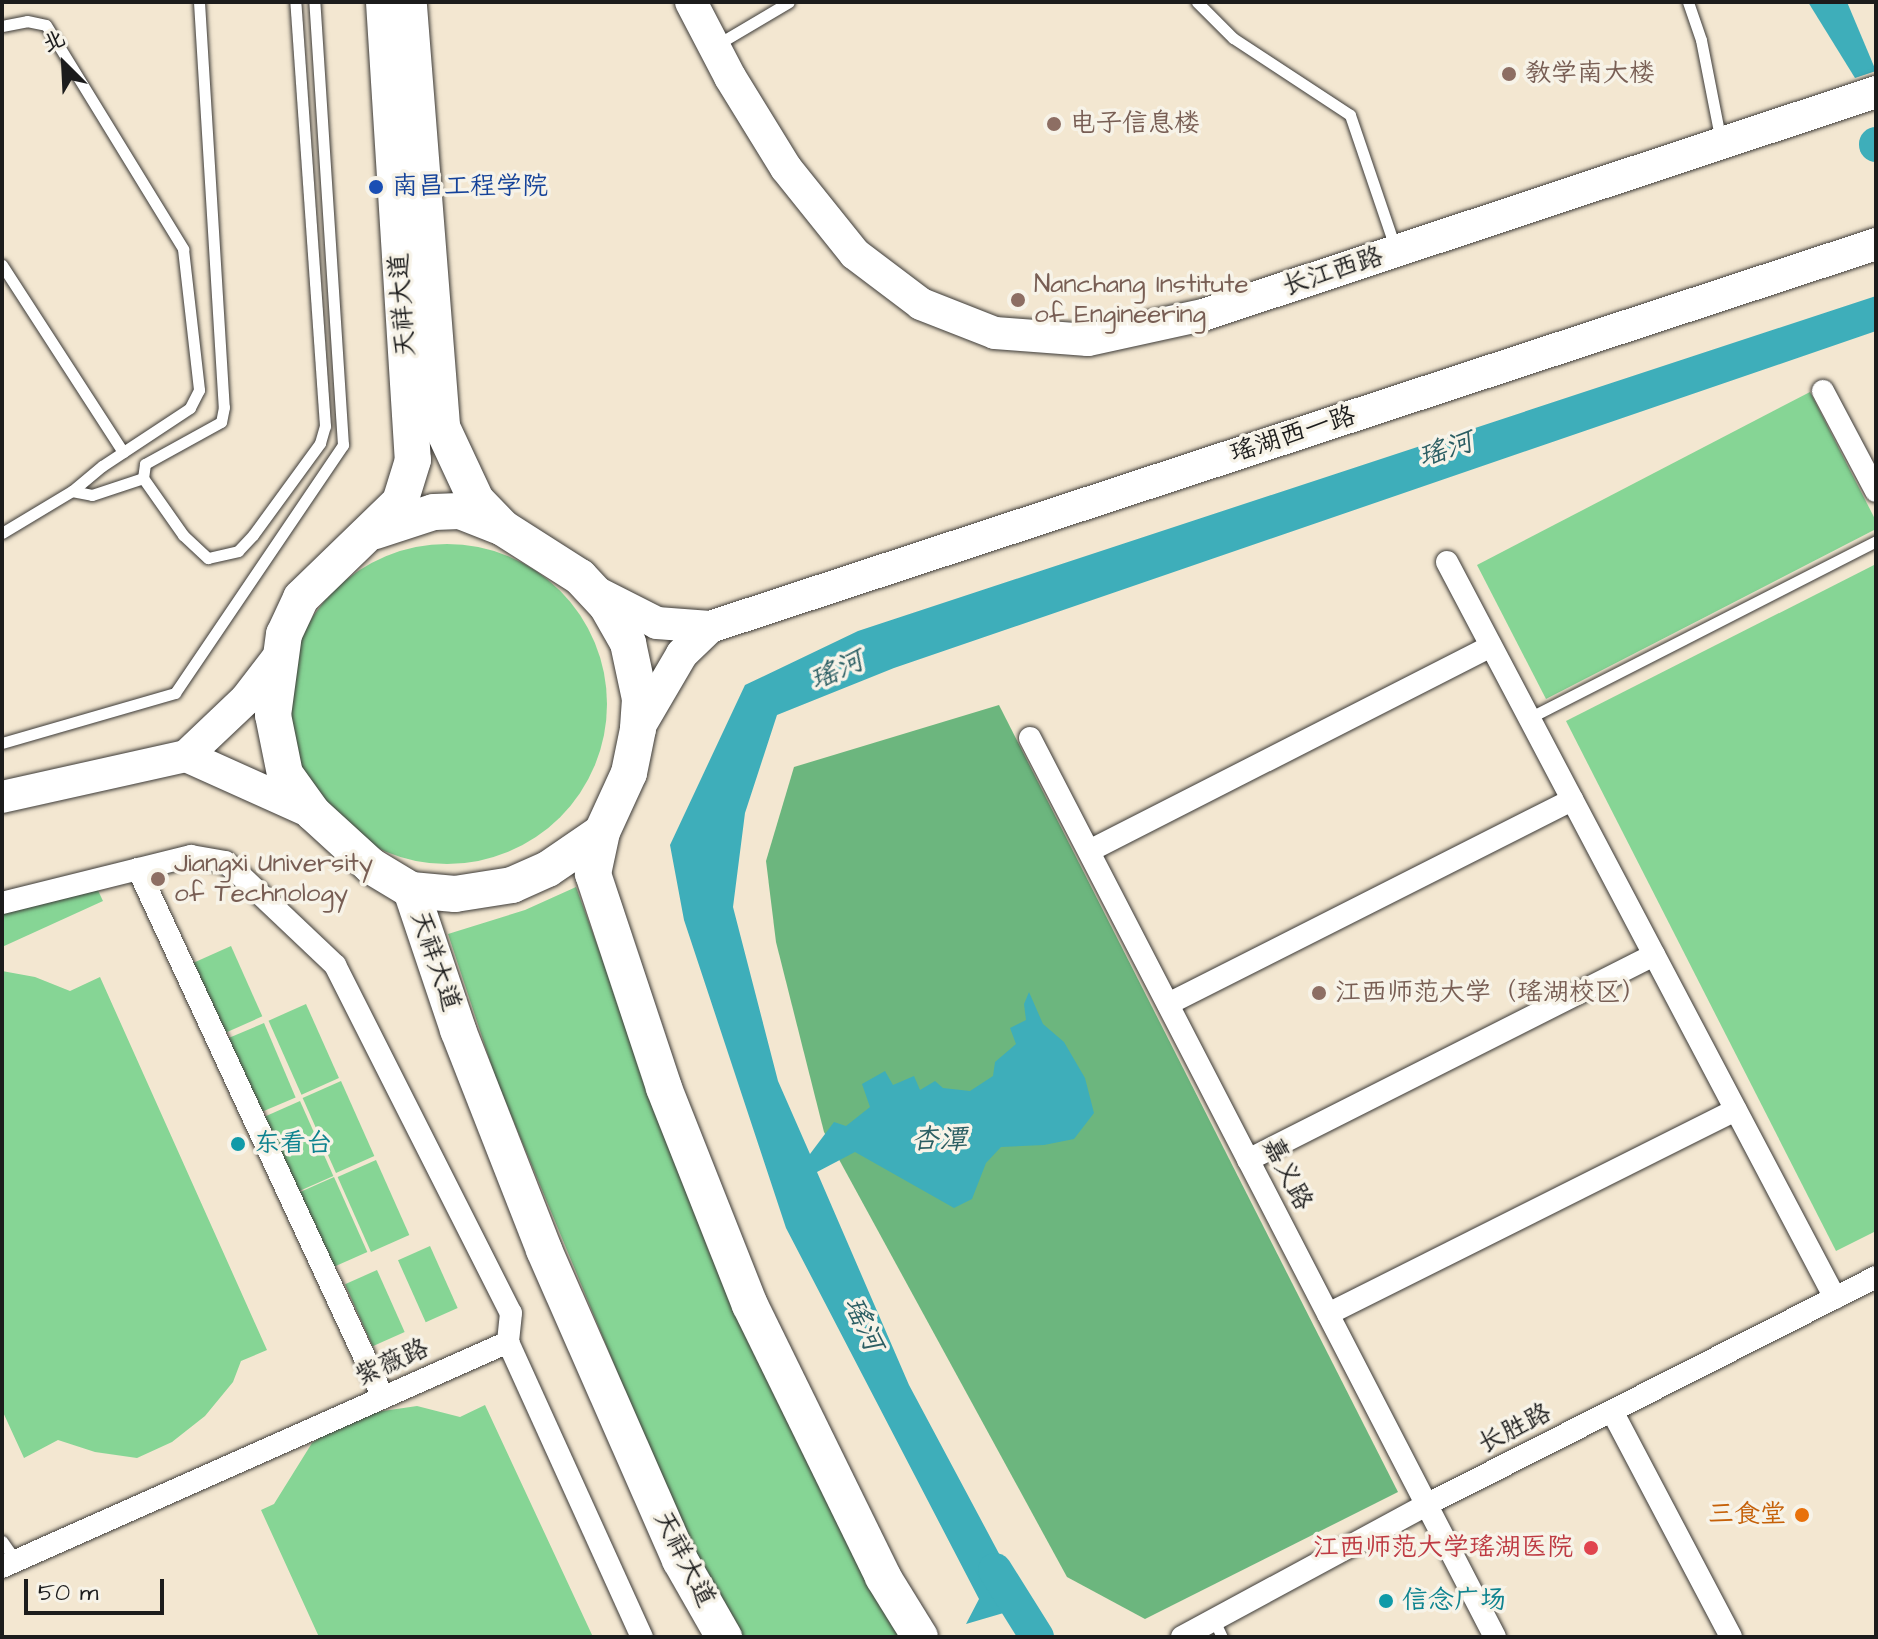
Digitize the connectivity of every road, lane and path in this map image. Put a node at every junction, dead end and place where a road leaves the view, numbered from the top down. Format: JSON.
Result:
{"nodes":[{"id":1,"x":199,"y":2,"type":"edge"},
{"id":2,"x":295,"y":2,"type":"edge"},
{"id":3,"x":314,"y":2,"type":"edge"},
{"id":4,"x":384,"y":2,"type":"edge"},
{"id":5,"x":408,"y":2,"type":"edge"},
{"id":6,"x":691,"y":2,"type":"edge"},
{"id":7,"x":789,"y":2,"type":"edge"},
{"id":8,"x":1197,"y":2,"type":"edge"},
{"id":9,"x":1688,"y":2,"type":"edge"},
{"id":10,"x":2,"y":26,"type":"edge"},
{"id":11,"x":714,"y":47,"type":"junction"},
{"id":12,"x":1876,"y":92,"type":"edge"},
{"id":13,"x":1721,"y":143,"type":"junction"},
{"id":14,"x":1873,"y":245,"type":"edge"},
{"id":15,"x":1396,"y":251,"type":"junction"},
{"id":16,"x":2,"y":265,"type":"edge"},
{"id":17,"x":1823,"y":391,"type":"dead end"},
{"id":18,"x":123,"y":452,"type":"junction"},
{"id":19,"x":143,"y":478,"type":"junction"},
{"id":20,"x":72,"y":491,"type":"junction"},
{"id":21,"x":1876,"y":491,"type":"edge"},
{"id":22,"x":503,"y":528,"type":"junction"},
{"id":23,"x":2,"y":533,"type":"edge"},
{"id":24,"x":368,"y":533,"type":"junction"},
{"id":25,"x":1876,"y":541,"type":"edge"},
{"id":26,"x":1447,"y":562,"type":"dead end"},
{"id":27,"x":592,"y":590,"type":"junction"},
{"id":28,"x":710,"y":627,"type":"junction"},
{"id":29,"x":1491,"y":646,"type":"junction"},
{"id":30,"x":279,"y":656,"type":"junction"},
{"id":31,"x":1529,"y":718,"type":"junction"},
{"id":32,"x":638,"y":729,"type":"junction"},
{"id":33,"x":1030,"y":738,"type":"dead end"},
{"id":34,"x":2,"y":743,"type":"edge"},
{"id":35,"x":186,"y":756,"type":"junction"},
{"id":36,"x":2,"y":797,"type":"edge"},
{"id":37,"x":1572,"y":800,"type":"junction"},
{"id":38,"x":313,"y":813,"type":"junction"},
{"id":39,"x":602,"y":832,"type":"junction"},
{"id":40,"x":1089,"y":851,"type":"junction"},
{"id":41,"x":138,"y":869,"type":"junction"},
{"id":42,"x":411,"y":890,"type":"junction"},
{"id":43,"x":2,"y":903,"type":"edge"},
{"id":44,"x":1654,"y":955,"type":"junction"},
{"id":45,"x":1168,"y":1004,"type":"junction"},
{"id":46,"x":1736,"y":1110,"type":"junction"},
{"id":47,"x":1248,"y":1160,"type":"junction"},
{"id":48,"x":1876,"y":1277,"type":"edge"},
{"id":49,"x":1835,"y":1298,"type":"junction"},
{"id":50,"x":1328,"y":1314,"type":"junction"},
{"id":51,"x":508,"y":1342,"type":"junction"},
{"id":52,"x":383,"y":1397,"type":"junction"},
{"id":53,"x":1612,"y":1411,"type":"junction"},
{"id":54,"x":1426,"y":1505,"type":"junction"},
{"id":55,"x":2,"y":1541,"type":"edge"},
{"id":56,"x":9,"y":1564,"type":"edge"},
{"id":57,"x":1218,"y":1628,"type":"edge"},
{"id":58,"x":642,"y":1637,"type":"edge"},
{"id":59,"x":724,"y":1637,"type":"edge"},
{"id":60,"x":920,"y":1637,"type":"edge"},
{"id":61,"x":1182,"y":1637,"type":"edge"},
{"id":62,"x":1495,"y":1637,"type":"edge"},
{"id":63,"x":1731,"y":1637,"type":"edge"}],
"edges":[{"from":1,"to":19,"type":"lane"},
{"from":2,"to":19,"type":"lane"},
{"from":3,"to":34,"type":"lane"},
{"from":4,"to":24,"type":"main road","name":"天祥大道"},
{"from":5,"to":22,"type":"main road","name":"天祥大道"},
{"from":6,"to":11,"type":"street","name":"长江西路"},
{"from":7,"to":11,"type":"lane"},
{"from":8,"to":15,"type":"lane"},
{"from":9,"to":13,"type":"lane"},
{"from":10,"to":18,"type":"lane"},
{"from":11,"to":15,"type":"street","name":"长江西路"},
{"from":12,"to":13,"type":"street","name":"长江西路"},
{"from":13,"to":15,"type":"street","name":"长江西路"},
{"from":14,"to":28,"type":"street","name":"瑶湖西一路"},
{"from":16,"to":18,"type":"lane"},
{"from":17,"to":21,"type":"street"},
{"from":18,"to":20,"type":"lane"},
{"from":19,"to":20,"type":"lane"},
{"from":20,"to":23,"type":"lane"},
{"from":22,"to":24,"type":"main road"},
{"from":22,"to":27,"type":"main road","name":"天祥大道"},
{"from":24,"to":30,"type":"main road","name":"天祥大道"},
{"from":25,"to":31,"type":"lane"},
{"from":26,"to":29,"type":"street"},
{"from":27,"to":28,"type":"street"},
{"from":27,"to":32,"type":"main road","name":"天祥大道"},
{"from":28,"to":32,"type":"street"},
{"from":29,"to":31,"type":"street"},
{"from":29,"to":40,"type":"street"},
{"from":30,"to":35,"type":"street"},
{"from":30,"to":38,"type":"main road","name":"天祥大道"},
{"from":31,"to":37,"type":"street"},
{"from":32,"to":39,"type":"main road","name":"天祥大道"},
{"from":33,"to":40,"type":"street","name":"嘉义路"},
{"from":35,"to":36,"type":"street"},
{"from":35,"to":38,"type":"street"},
{"from":37,"to":44,"type":"street"},
{"from":37,"to":45,"type":"street"},
{"from":38,"to":42,"type":"main road","name":"天祥大道"},
{"from":39,"to":42,"type":"main road"},
{"from":39,"to":60,"type":"main road","name":"天祥大道"},
{"from":40,"to":45,"type":"street","name":"嘉义路"},
{"from":41,"to":43,"type":"street"},
{"from":41,"to":51,"type":"street"},
{"from":41,"to":52,"type":"street"},
{"from":42,"to":59,"type":"main road","name":"天祥大道"},
{"from":44,"to":46,"type":"street"},
{"from":44,"to":47,"type":"street"},
{"from":45,"to":47,"type":"street","name":"嘉义路"},
{"from":46,"to":49,"type":"street"},
{"from":46,"to":50,"type":"street"},
{"from":47,"to":50,"type":"street","name":"嘉义路"},
{"from":48,"to":49,"type":"street","name":"长胜路"},
{"from":49,"to":53,"type":"street","name":"长胜路"},
{"from":50,"to":54,"type":"street","name":"嘉义路"},
{"from":51,"to":52,"type":"street","name":"紫薇路"},
{"from":51,"to":58,"type":"street"},
{"from":52,"to":56,"type":"street","name":"紫薇路"},
{"from":53,"to":54,"type":"street","name":"长胜路"},
{"from":53,"to":63,"type":"street"},
{"from":54,"to":57,"type":"street","name":"长胜路"},
{"from":54,"to":62,"type":"street","name":"嘉义路"},
{"from":55,"to":56,"type":"lane"},
{"from":57,"to":61,"type":"street","name":"长胜路"}]}
